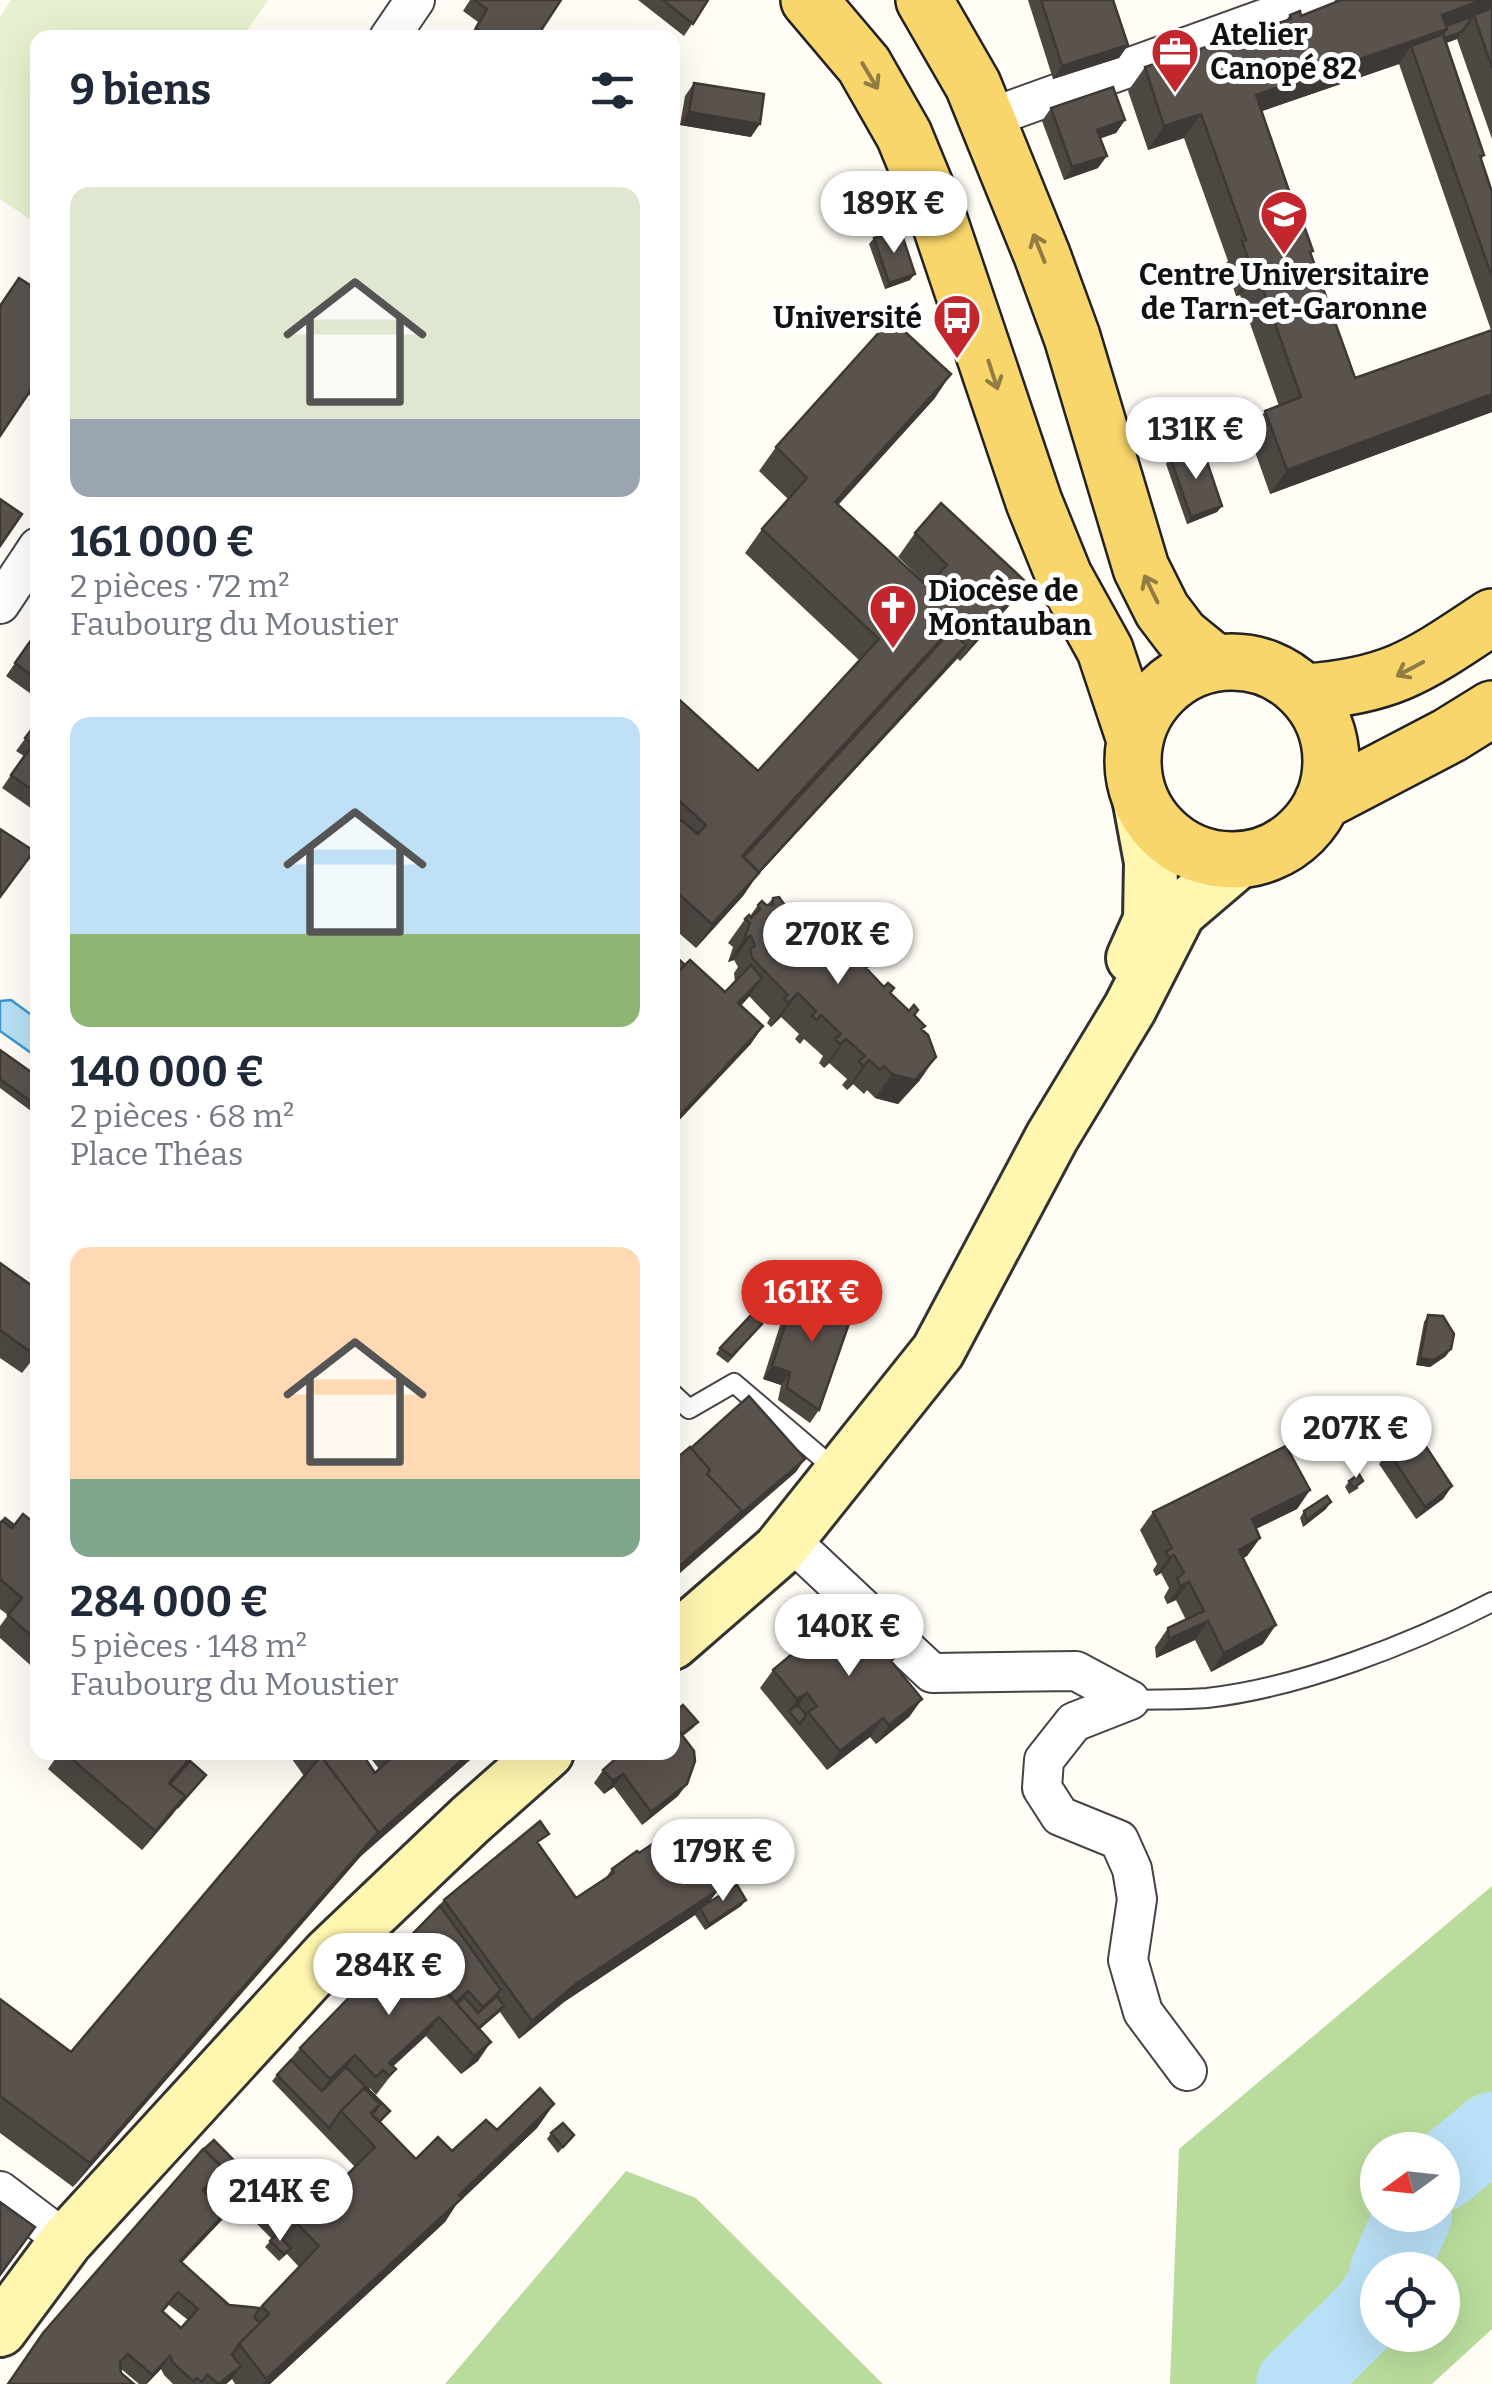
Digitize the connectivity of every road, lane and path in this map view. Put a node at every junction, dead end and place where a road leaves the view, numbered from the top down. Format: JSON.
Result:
{"nodes":[{"id":1,"x":415,"y":0,"type":"edge"},
{"id":2,"x":808,"y":0,"type":"edge"},
{"id":3,"x":924,"y":0,"type":"edge"},
{"id":4,"x":1316,"y":0,"type":"edge"},
{"id":5,"x":394,"y":30,"type":"edge"},
{"id":6,"x":987,"y":119,"type":"junction"},
{"id":7,"x":30,"y":559,"type":"edge"},
{"id":8,"x":0,"y":604,"type":"edge"},
{"id":9,"x":1492,"y":617,"type":"edge"},
{"id":10,"x":1214,"y":662,"type":"junction"},
{"id":11,"x":1305,"y":692,"type":"junction"},
{"id":12,"x":1492,"y":709,"type":"edge"},
{"id":13,"x":1136,"y":766,"type":"junction"},
{"id":14,"x":1322,"y":802,"type":"junction"},
{"id":15,"x":1240,"y":860,"type":"junction"},
{"id":16,"x":1052,"y":1137,"type":"junction"},
{"id":17,"x":680,"y":1400,"type":"edge"},
{"id":18,"x":841,"y":1473,"type":"junction"},
{"id":19,"x":788,"y":1538,"type":"junction"},
{"id":20,"x":1492,"y":1602,"type":"edge"},
{"id":21,"x":680,"y":1636,"type":"edge"},
{"id":22,"x":1130,"y":1700,"type":"junction"},
{"id":23,"x":538,"y":1760,"type":"edge"},
{"id":24,"x":1187,"y":2070,"type":"dead end"},
{"id":25,"x":0,"y":2192,"type":"edge"},
{"id":26,"x":66,"y":2241,"type":"junction"},
{"id":27,"x":0,"y":2330,"type":"edge"}],
"edges":[{"from":1,"to":5,"type":"street"},
{"from":2,"to":13,"type":"main road","one_way":true},
{"from":3,"to":6,"type":"main road"},
{"from":4,"to":6,"type":"street"},
{"from":10,"to":6,"type":"main road","one_way":true},
{"from":7,"to":8,"type":"street"},
{"from":9,"to":11,"type":"main road","one_way":true},
{"from":10,"to":11,"type":"main road"},
{"from":10,"to":13,"type":"main road"},
{"from":11,"to":14,"type":"main road"},
{"from":12,"to":14,"type":"main road"},
{"from":13,"to":15,"type":"main road"},
{"from":13,"to":16,"type":"main road"},
{"from":14,"to":15,"type":"main road"},
{"from":15,"to":16,"type":"main road"},
{"from":16,"to":18,"type":"main road"},
{"from":17,"to":18,"type":"lane"},
{"from":18,"to":19,"type":"main road"},
{"from":19,"to":21,"type":"main road"},
{"from":19,"to":22,"type":"street"},
{"from":20,"to":22,"type":"lane"},
{"from":22,"to":24,"type":"street"},
{"from":23,"to":26,"type":"main road"},
{"from":25,"to":26,"type":"street"},
{"from":26,"to":27,"type":"main road"}]}
